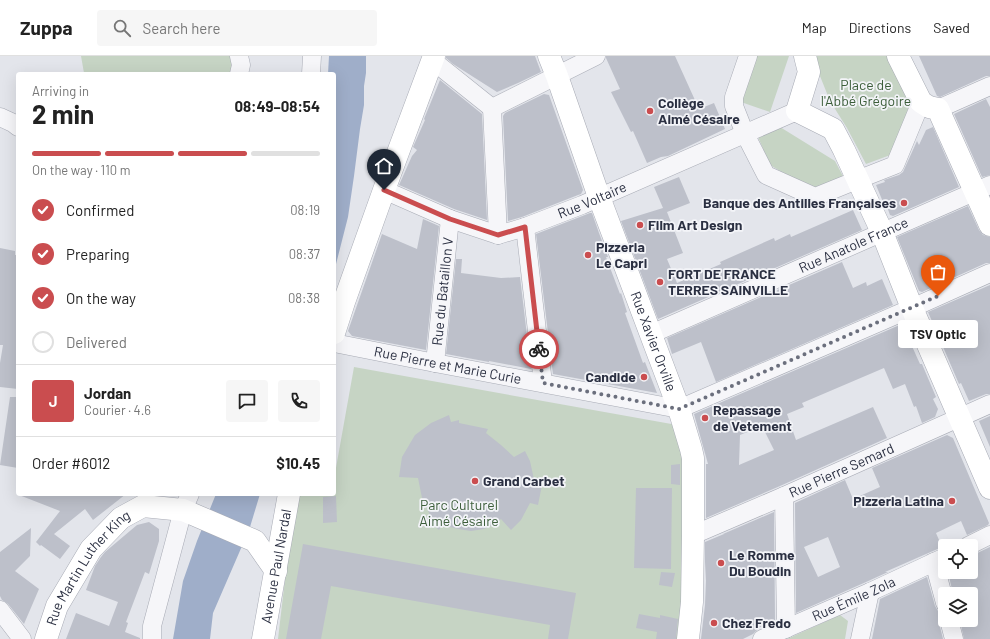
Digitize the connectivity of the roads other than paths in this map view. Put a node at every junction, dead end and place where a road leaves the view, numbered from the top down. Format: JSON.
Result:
{"nodes":[{"id":1,"x":239,"y":56,"type":"edge"},
{"id":2,"x":312,"y":56,"type":"edge"},
{"id":3,"x":596,"y":56,"type":"edge"},
{"id":4,"x":748,"y":56,"type":"edge"},
{"id":5,"x":805,"y":56,"type":"edge"},
{"id":6,"x":898,"y":56,"type":"edge"},
{"id":7,"x":433,"y":58,"type":"edge"},
{"id":8,"x":553,"y":66,"type":"edge"},
{"id":9,"x":239,"y":72,"type":"edge"},
{"id":10,"x":311,"y":72,"type":"edge"},
{"id":11,"x":990,"y":86,"type":"edge"},
{"id":12,"x":929,"y":106,"type":"junction"},
{"id":13,"x":492,"y":108,"type":"junction"},
{"id":14,"x":797,"y":111,"type":"junction"},
{"id":15,"x":0,"y":118,"type":"edge"},
{"id":16,"x":16,"y":125,"type":"edge"},
{"id":17,"x":744,"y":134,"type":"junction"},
{"id":18,"x":857,"y":180,"type":"junction"},
{"id":19,"x":983,"y":189,"type":"edge"},
{"id":20,"x":384,"y":190,"type":"junction"},
{"id":21,"x":599,"y":198,"type":"junction"},
{"id":22,"x":450,"y":219,"type":"junction"},
{"id":23,"x":990,"y":225,"type":"edge"},
{"id":24,"x":525,"y":227,"type":"junction"},
{"id":25,"x":882,"y":232,"type":"junction"},
{"id":26,"x":498,"y":235,"type":"junction"},
{"id":27,"x":990,"y":273,"type":"edge"},
{"id":28,"x":912,"y":308,"type":"junction"},
{"id":29,"x":336,"y":327,"type":"edge"},
{"id":30,"x":651,"y":334,"type":"junction"},
{"id":31,"x":336,"y":343,"type":"edge"},
{"id":32,"x":435,"y":363,"type":"junction"},
{"id":33,"x":543,"y":383,"type":"junction"},
{"id":34,"x":990,"y":404,"type":"edge"},
{"id":35,"x":679,"y":409,"type":"junction"},
{"id":36,"x":960,"y":418,"type":"junction"},
{"id":37,"x":990,"y":488,"type":"edge"},
{"id":38,"x":289,"y":496,"type":"edge"},
{"id":39,"x":784,"y":496,"type":"junction"},
{"id":40,"x":189,"y":502,"type":"edge"},
{"id":41,"x":283,"y":532,"type":"junction"},
{"id":42,"x":693,"y":535,"type":"junction"},
{"id":43,"x":990,"y":536,"type":"edge"},
{"id":44,"x":255,"y":541,"type":"junction"},
{"id":45,"x":978,"y":541,"type":"edge"},
{"id":46,"x":938,"y":560,"type":"edge"},
{"id":47,"x":276,"y":571,"type":"junction"},
{"id":48,"x":870,"y":592,"type":"junction"},
{"id":49,"x":0,"y":610,"type":"edge"},
{"id":50,"x":951,"y":627,"type":"edge"},
{"id":51,"x":786,"y":629,"type":"junction"},
{"id":52,"x":22,"y":639,"type":"edge"},
{"id":53,"x":46,"y":639,"type":"edge"},
{"id":54,"x":152,"y":639,"type":"edge"},
{"id":55,"x":263,"y":639,"type":"edge"},
{"id":56,"x":688,"y":639,"type":"edge"},
{"id":57,"x":762,"y":639,"type":"edge"},
{"id":58,"x":860,"y":639,"type":"edge"},
{"id":59,"x":954,"y":639,"type":"edge"}],
"edges":[{"from":1,"to":9,"type":"street"},
{"from":2,"to":10,"type":"street"},
{"from":3,"to":8,"type":"street"},
{"from":4,"to":17,"type":"street"},
{"from":5,"to":14,"type":"main road"},
{"from":6,"to":12,"type":"main road"},
{"from":7,"to":13,"type":"street"},
{"from":7,"to":20,"type":"main road"},
{"from":8,"to":13,"type":"street"},
{"from":8,"to":21,"type":"main road","name":"Rue Xavier Orville"},
{"from":11,"to":12,"type":"street"},
{"from":12,"to":18,"type":"street"},
{"from":12,"to":19,"type":"main road"},
{"from":13,"to":26,"type":"street"},
{"from":14,"to":17,"type":"street","name":"Rue Voltaire"},
{"from":14,"to":18,"type":"main road"},
{"from":15,"to":16,"type":"street"},
{"from":17,"to":18,"type":"street"},
{"from":17,"to":21,"type":"street","name":"Rue Voltaire"},
{"from":18,"to":25,"type":"main road"},
{"from":19,"to":23,"type":"main road"},
{"from":19,"to":25,"type":"street","name":"Rue Anatole France"},
{"from":20,"to":22,"type":"street"},
{"from":20,"to":29,"type":"main road"},
{"from":21,"to":24,"type":"street","name":"Rue Voltaire"},
{"from":21,"to":30,"type":"main road","name":"Rue Xavier Orville"},
{"from":22,"to":26,"type":"street"},
{"from":22,"to":32,"type":"street","name":"Rue du Bataillon V"},
{"from":24,"to":26,"type":"street","name":"Rue Voltaire"},
{"from":24,"to":33,"type":"street"},
{"from":25,"to":28,"type":"main road"},
{"from":25,"to":30,"type":"street","name":"Rue Anatole France"},
{"from":27,"to":28,"type":"street"},
{"from":28,"to":35,"type":"street"},
{"from":28,"to":36,"type":"main road"},
{"from":30,"to":35,"type":"main road","name":"Rue Xavier Orville"},
{"from":31,"to":32,"type":"street","name":"Rue Pierre et Marie Curie"},
{"from":32,"to":33,"type":"street","name":"Rue Pierre et Marie Curie"},
{"from":33,"to":35,"type":"street","name":"Rue Pierre et Marie Curie"},
{"from":34,"to":36,"type":"street","name":"Rue Pierre Semard"},
{"from":35,"to":42,"type":"main road","name":"Rue Xavier Orville"},
{"from":36,"to":37,"type":"main road"},
{"from":36,"to":39,"type":"street","name":"Rue Pierre Semard"},
{"from":38,"to":41,"type":"main road","name":"Avenue Paul Nardal"},
{"from":39,"to":42,"type":"street","name":"Rue Pierre Semard"},
{"from":39,"to":51,"type":"street"},
{"from":40,"to":44,"type":"main road","name":"Rue Martin Luther King"},
{"from":40,"to":53,"type":"main road","name":"Rue Martin Luther King"},
{"from":40,"to":54,"type":"street"},
{"from":41,"to":44,"type":"main road"},
{"from":41,"to":47,"type":"main road","name":"Avenue Paul Nardal"},
{"from":42,"to":56,"type":"main road","name":"Rue Xavier Orville"},
{"from":43,"to":45,"type":"street"},
{"from":44,"to":47,"type":"main road"},
{"from":46,"to":48,"type":"street","name":"Rue Émile Zola"},
{"from":47,"to":55,"type":"main road","name":"Avenue Paul Nardal"},
{"from":48,"to":51,"type":"street","name":"Rue Émile Zola"},
{"from":48,"to":58,"type":"street"},
{"from":49,"to":52,"type":"street"},
{"from":50,"to":59,"type":"street"},
{"from":51,"to":57,"type":"street","name":"Rue Émile Zola"}]}
